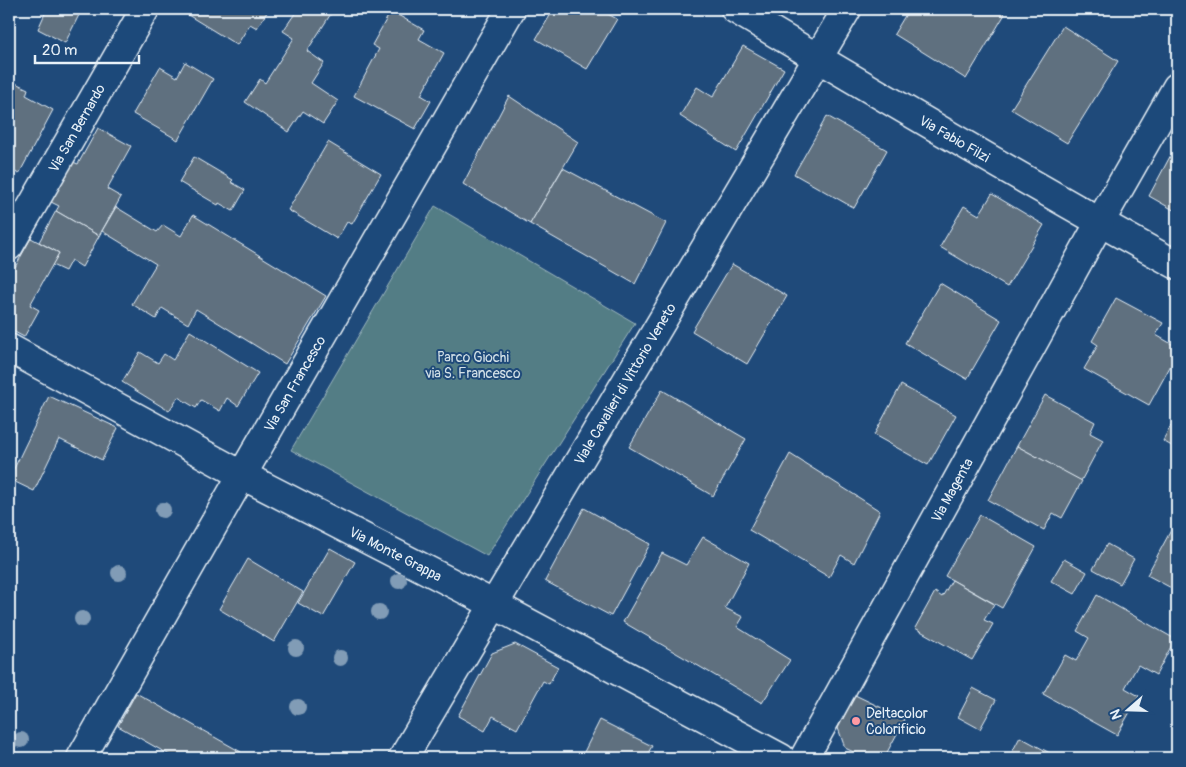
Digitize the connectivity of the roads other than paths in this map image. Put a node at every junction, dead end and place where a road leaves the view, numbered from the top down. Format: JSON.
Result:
{"nodes":[{"id":1,"x":145,"y":9,"type":"edge"},
{"id":2,"x":511,"y":9,"type":"edge"},
{"id":3,"x":735,"y":9,"type":"edge"},
{"id":4,"x":847,"y":9,"type":"edge"},
{"id":5,"x":818,"y":59,"type":"junction"},
{"id":6,"x":1177,"y":87,"type":"edge"},
{"id":7,"x":1100,"y":222,"type":"junction"},
{"id":8,"x":9,"y":246,"type":"edge"},
{"id":9,"x":1177,"y":265,"type":"edge"},
{"id":10,"x":9,"y":348,"type":"edge"},
{"id":11,"x":242,"y":475,"type":"junction"},
{"id":12,"x":493,"y":604,"type":"junction"},
{"id":13,"x":80,"y":758,"type":"edge"},
{"id":14,"x":403,"y":758,"type":"edge"},
{"id":15,"x":781,"y":758,"type":"edge"},
{"id":16,"x":804,"y":758,"type":"edge"}],
"edges":[{"from":1,"to":8,"type":"street","name":"Via San Bernardo"},
{"from":2,"to":11,"type":"street","name":"Via San Francesco"},
{"from":3,"to":5,"type":"street","name":"Via Fabio Filzi"},
{"from":4,"to":5,"type":"street","name":"Viale Cavalieri di Vittorio Veneto"},
{"from":5,"to":7,"type":"street","name":"Via Fabio Filzi"},
{"from":5,"to":12,"type":"street","name":"Viale Cavalieri di Vittorio Veneto"},
{"from":6,"to":7,"type":"street","name":"Via Magenta"},
{"from":7,"to":9,"type":"street","name":"Via Fabio Filzi"},
{"from":7,"to":16,"type":"street","name":"Via Magenta"},
{"from":10,"to":11,"type":"street","name":"Via Monte Grappa"},
{"from":11,"to":12,"type":"street","name":"Via Monte Grappa"},
{"from":11,"to":13,"type":"street","name":"Via San Francesco"},
{"from":12,"to":14,"type":"street","name":"Viale Cavalieri di Vittorio Veneto"},
{"from":12,"to":15,"type":"street","name":"Via Monte Grappa"}]}
